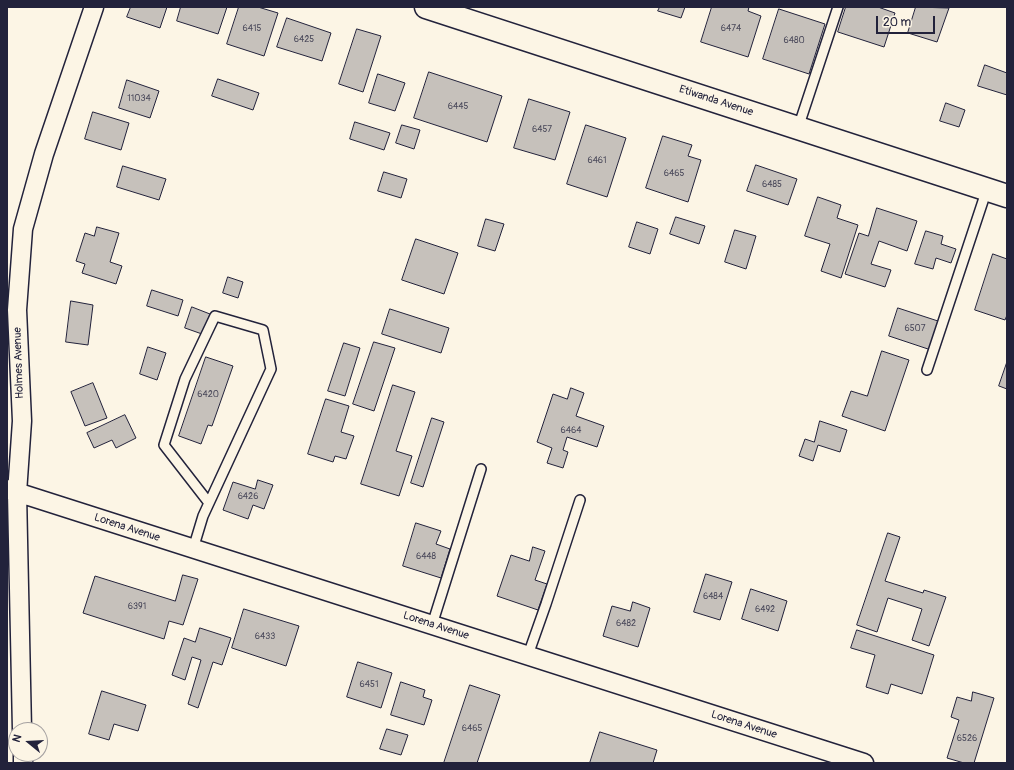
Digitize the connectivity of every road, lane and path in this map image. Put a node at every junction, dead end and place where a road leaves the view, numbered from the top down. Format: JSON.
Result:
{"nodes":[{"id":1,"x":94,"y":7,"type":"edge"},
{"id":2,"x":838,"y":7,"type":"edge"},
{"id":3,"x":435,"y":8,"type":"edge"},
{"id":4,"x":798,"y":128,"type":"junction"},
{"id":5,"x":997,"y":192,"type":"edge"},
{"id":6,"x":927,"y":370,"type":"dead end"},
{"id":7,"x":481,"y":469,"type":"dead end"},
{"id":8,"x":12,"y":491,"type":"edge"},
{"id":9,"x":580,"y":500,"type":"dead end"},
{"id":10,"x":209,"y":503,"type":"junction"},
{"id":11,"x":193,"y":549,"type":"junction"},
{"id":12,"x":432,"y":625,"type":"junction"},
{"id":13,"x":528,"y":656,"type":"junction"},
{"id":14,"x":22,"y":722,"type":"edge"},
{"id":15,"x":864,"y":763,"type":"edge"}],
"edges":[{"from":1,"to":8,"type":"street","name":"Holmes Avenue"},
{"from":2,"to":4,"type":"lane"},
{"from":3,"to":4,"type":"street","name":"Etiwanda Avenue"},
{"from":4,"to":5,"type":"street","name":"Etiwanda Avenue"},
{"from":5,"to":6,"type":"lane"},
{"from":7,"to":12,"type":"lane"},
{"from":8,"to":11,"type":"street","name":"Lorena Avenue"},
{"from":8,"to":14,"type":"street","name":"Holmes Avenue"},
{"from":9,"to":13,"type":"lane"},
{"from":10,"to":10,"type":"lane"},
{"from":10,"to":11,"type":"lane"},
{"from":11,"to":12,"type":"street","name":"Lorena Avenue"},
{"from":12,"to":13,"type":"street","name":"Lorena Avenue"},
{"from":13,"to":15,"type":"street","name":"Lorena Avenue"}]}
